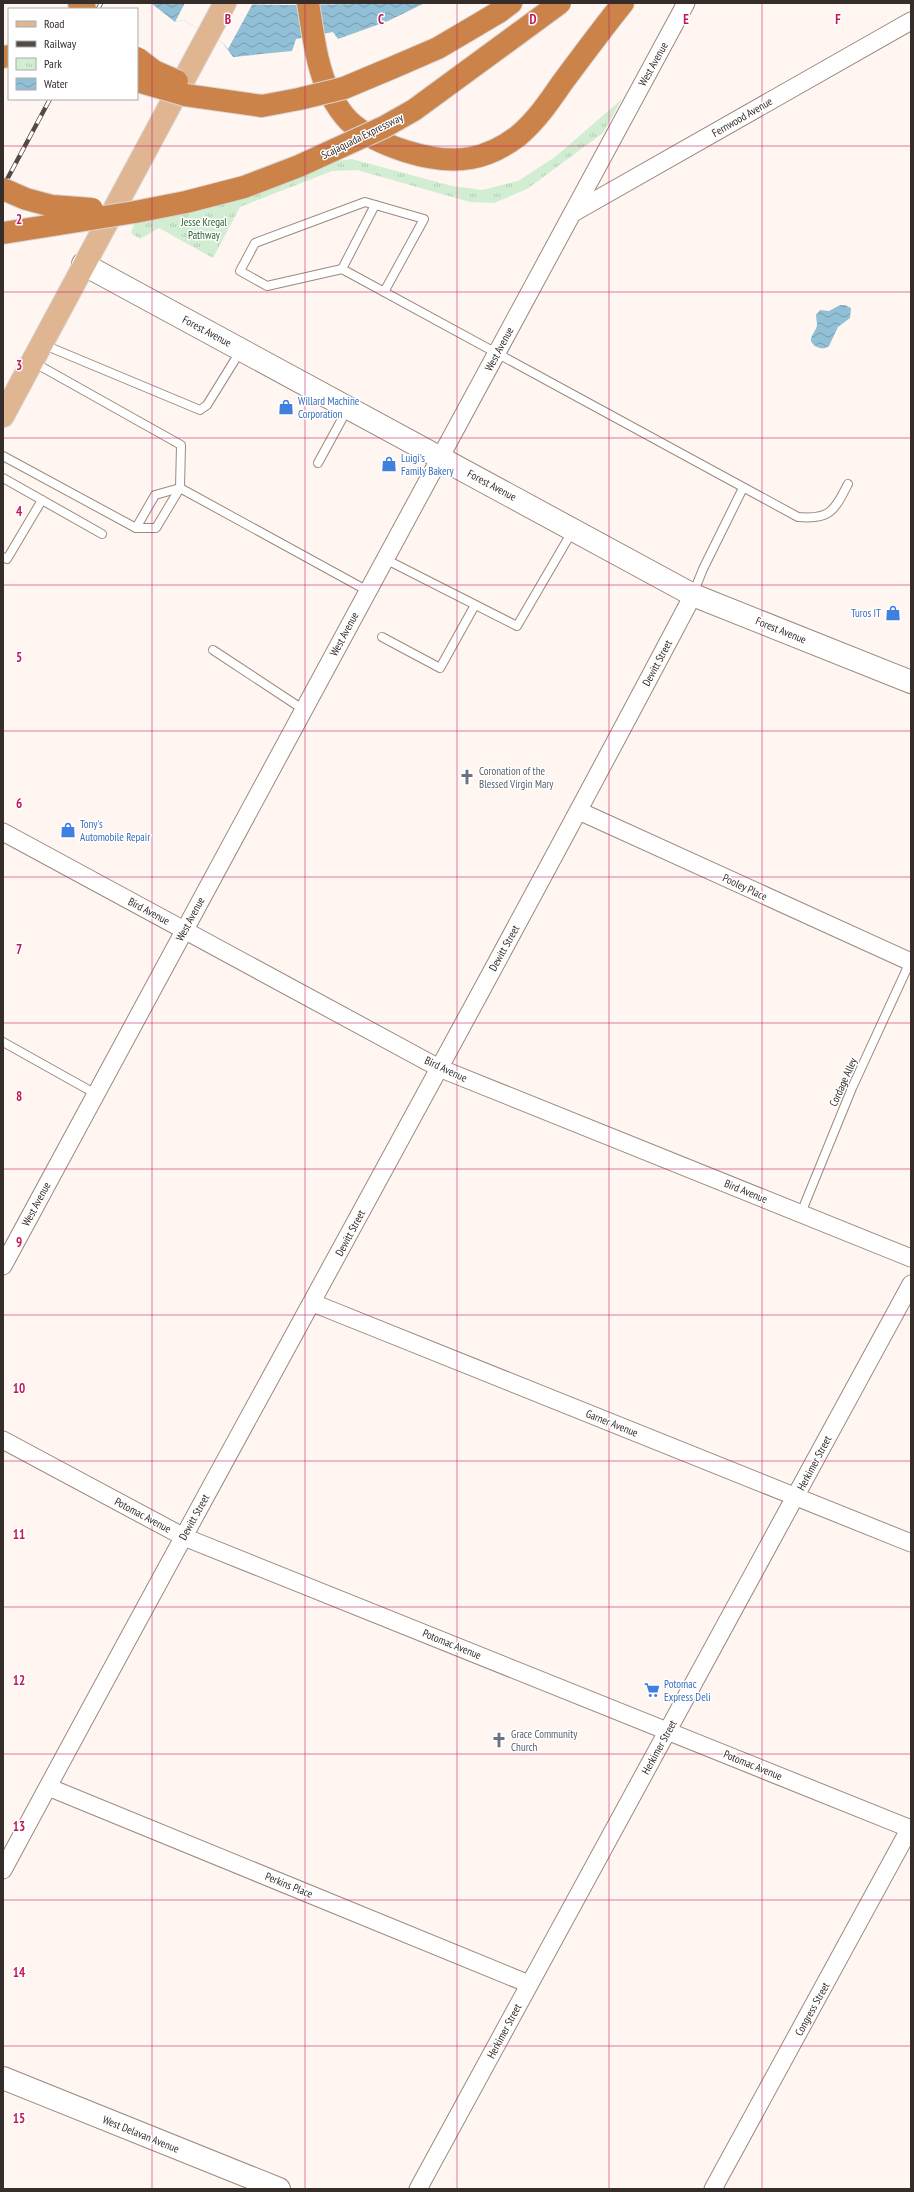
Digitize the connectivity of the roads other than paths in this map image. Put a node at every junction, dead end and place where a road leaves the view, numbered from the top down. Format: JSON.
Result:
{"nodes":[{"id":1,"x":225,"y":3,"type":"edge"},
{"id":2,"x":308,"y":3,"type":"edge"},
{"id":3,"x":511,"y":3,"type":"edge"},
{"id":4,"x":560,"y":3,"type":"edge"},
{"id":5,"x":623,"y":3,"type":"edge"},
{"id":6,"x":686,"y":3,"type":"edge"},
{"id":7,"x":911,"y":21,"type":"edge"},
{"id":8,"x":138,"y":59,"type":"edge"},
{"id":9,"x":138,"y":80,"type":"edge"},
{"id":10,"x":220,"y":100,"type":"junction"},
{"id":11,"x":3,"y":189,"type":"edge"},
{"id":12,"x":375,"y":205,"type":"junction"},
{"id":13,"x":135,"y":212,"type":"junction"},
{"id":14,"x":572,"y":213,"type":"junction"},
{"id":15,"x":3,"y":233,"type":"edge"},
{"id":16,"x":83,"y":264,"type":"junction"},
{"id":17,"x":342,"y":269,"type":"junction"},
{"id":18,"x":384,"y":292,"type":"junction"},
{"id":19,"x":241,"y":349,"type":"junction"},
{"id":20,"x":497,"y":352,"type":"junction"},
{"id":21,"x":37,"y":353,"type":"junction"},
{"id":22,"x":349,"y":408,"type":"junction"},
{"id":23,"x":3,"y":416,"type":"edge"},
{"id":24,"x":3,"y":456,"type":"edge"},
{"id":25,"x":440,"y":457,"type":"junction"},
{"id":26,"x":318,"y":463,"type":"dead end"},
{"id":27,"x":3,"y":478,"type":"edge"},
{"id":28,"x":848,"y":484,"type":"dead end"},
{"id":29,"x":180,"y":488,"type":"junction"},
{"id":30,"x":743,"y":488,"type":"junction"},
{"id":31,"x":42,"y":500,"type":"junction"},
{"id":32,"x":136,"y":528,"type":"junction"},
{"id":33,"x":573,"y":529,"type":"junction"},
{"id":34,"x":102,"y":534,"type":"dead end"},
{"id":35,"x":3,"y":557,"type":"edge"},
{"id":36,"x":385,"y":559,"type":"junction"},
{"id":37,"x":368,"y":591,"type":"junction"},
{"id":38,"x":693,"y":595,"type":"junction"},
{"id":39,"x":475,"y":604,"type":"junction"},
{"id":40,"x":382,"y":637,"type":"dead end"},
{"id":41,"x":213,"y":650,"type":"dead end"},
{"id":42,"x":911,"y":682,"type":"edge"},
{"id":43,"x":304,"y":710,"type":"junction"},
{"id":44,"x":579,"y":811,"type":"junction"},
{"id":45,"x":3,"y":832,"type":"edge"},
{"id":46,"x":185,"y":930,"type":"junction"},
{"id":47,"x":911,"y":962,"type":"edge"},
{"id":48,"x":3,"y":1042,"type":"edge"},
{"id":49,"x":439,"y":1068,"type":"junction"},
{"id":50,"x":96,"y":1094,"type":"junction"},
{"id":51,"x":801,"y":1213,"type":"junction"},
{"id":52,"x":911,"y":1258,"type":"edge"},
{"id":53,"x":3,"y":1266,"type":"edge"},
{"id":54,"x":911,"y":1284,"type":"edge"},
{"id":55,"x":313,"y":1303,"type":"junction"},
{"id":56,"x":3,"y":1440,"type":"edge"},
{"id":57,"x":796,"y":1496,"type":"junction"},
{"id":58,"x":184,"y":1537,"type":"junction"},
{"id":59,"x":911,"y":1543,"type":"edge"},
{"id":60,"x":668,"y":1731,"type":"junction"},
{"id":61,"x":48,"y":1787,"type":"junction"},
{"id":62,"x":911,"y":1829,"type":"edge"},
{"id":63,"x":3,"y":1870,"type":"edge"},
{"id":64,"x":529,"y":1984,"type":"junction"},
{"id":65,"x":3,"y":2078,"type":"edge"},
{"id":66,"x":280,"y":2189,"type":"edge"},
{"id":67,"x":418,"y":2189,"type":"edge"},
{"id":68,"x":713,"y":2189,"type":"edge"}],
"edges":[{"from":1,"to":16,"type":"main road"},
{"from":2,"to":5,"type":"highway"},
{"from":3,"to":10,"type":"highway","bridge":true},
{"from":4,"to":13,"type":"highway","name":"Scajaquada Expressway","bridge":true},
{"from":6,"to":14,"type":"street","name":"West Avenue"},
{"from":7,"to":14,"type":"street","name":"Fernwood Avenue"},
{"from":8,"to":10,"type":"highway","bridge":true},
{"from":9,"to":10,"type":"highway","bridge":true},
{"from":11,"to":13,"type":"highway","bridge":true},
{"from":12,"to":17,"type":"lane"},
{"from":12,"to":17,"type":"lane"},
{"from":12,"to":18,"type":"lane"},
{"from":13,"to":15,"type":"highway","bridge":true},
{"from":14,"to":20,"type":"street","name":"West Avenue"},
{"from":16,"to":19,"type":"street","name":"Forest Avenue"},
{"from":16,"to":21,"type":"main road"},
{"from":17,"to":18,"type":"lane"},
{"from":18,"to":20,"type":"lane"},
{"from":19,"to":21,"type":"lane"},
{"from":19,"to":22,"type":"street","name":"Forest Avenue"},
{"from":20,"to":25,"type":"street","name":"West Avenue"},
{"from":20,"to":30,"type":"lane"},
{"from":21,"to":23,"type":"main road"},
{"from":21,"to":29,"type":"lane"},
{"from":22,"to":25,"type":"street","name":"Forest Avenue"},
{"from":22,"to":26,"type":"lane"},
{"from":24,"to":32,"type":"lane"},
{"from":25,"to":33,"type":"street","name":"Forest Avenue"},
{"from":25,"to":36,"type":"street","name":"West Avenue"},
{"from":27,"to":31,"type":"lane"},
{"from":28,"to":30,"type":"lane"},
{"from":29,"to":32,"type":"lane"},
{"from":29,"to":32,"type":"lane"},
{"from":29,"to":37,"type":"lane"},
{"from":30,"to":38,"type":"lane"},
{"from":31,"to":34,"type":"lane"},
{"from":31,"to":35,"type":"lane"},
{"from":33,"to":38,"type":"street","name":"Forest Avenue"},
{"from":33,"to":39,"type":"lane"},
{"from":36,"to":37,"type":"street","name":"West Avenue"},
{"from":36,"to":39,"type":"lane"},
{"from":37,"to":43,"type":"street","name":"West Avenue"},
{"from":38,"to":42,"type":"street","name":"Forest Avenue"},
{"from":38,"to":44,"type":"street","name":"Dewitt Street"},
{"from":39,"to":40,"type":"lane"},
{"from":41,"to":43,"type":"lane"},
{"from":43,"to":46,"type":"street","name":"West Avenue"},
{"from":44,"to":47,"type":"street","name":"Pooley Place"},
{"from":44,"to":49,"type":"street","name":"Dewitt Street"},
{"from":45,"to":46,"type":"street","name":"Bird Avenue"},
{"from":46,"to":49,"type":"street","name":"Bird Avenue"},
{"from":46,"to":50,"type":"street","name":"West Avenue"},
{"from":47,"to":51,"type":"lane","name":"Cordage Alley"},
{"from":48,"to":50,"type":"lane"},
{"from":49,"to":51,"type":"street","name":"Bird Avenue"},
{"from":49,"to":55,"type":"street","name":"Dewitt Street"},
{"from":50,"to":53,"type":"street","name":"West Avenue"},
{"from":51,"to":52,"type":"street","name":"Bird Avenue"},
{"from":54,"to":57,"type":"street","name":"Herkimer Street"},
{"from":55,"to":57,"type":"street","name":"Garner Avenue"},
{"from":55,"to":58,"type":"street","name":"Dewitt Street"},
{"from":56,"to":58,"type":"street","name":"Potomac Avenue"},
{"from":57,"to":59,"type":"street","name":"Garner Avenue"},
{"from":57,"to":60,"type":"street","name":"Herkimer Street"},
{"from":58,"to":60,"type":"street","name":"Potomac Avenue"},
{"from":58,"to":61,"type":"street","name":"Dewitt Street"},
{"from":60,"to":62,"type":"street","name":"Potomac Avenue"},
{"from":60,"to":64,"type":"street","name":"Herkimer Street"},
{"from":61,"to":63,"type":"street","name":"Dewitt Street"},
{"from":61,"to":64,"type":"street","name":"Perkins Place"},
{"from":62,"to":68,"type":"street","name":"Congress Street"},
{"from":64,"to":67,"type":"street","name":"Herkimer Street"},
{"from":65,"to":66,"type":"street","name":"West Delavan Avenue"}]}
